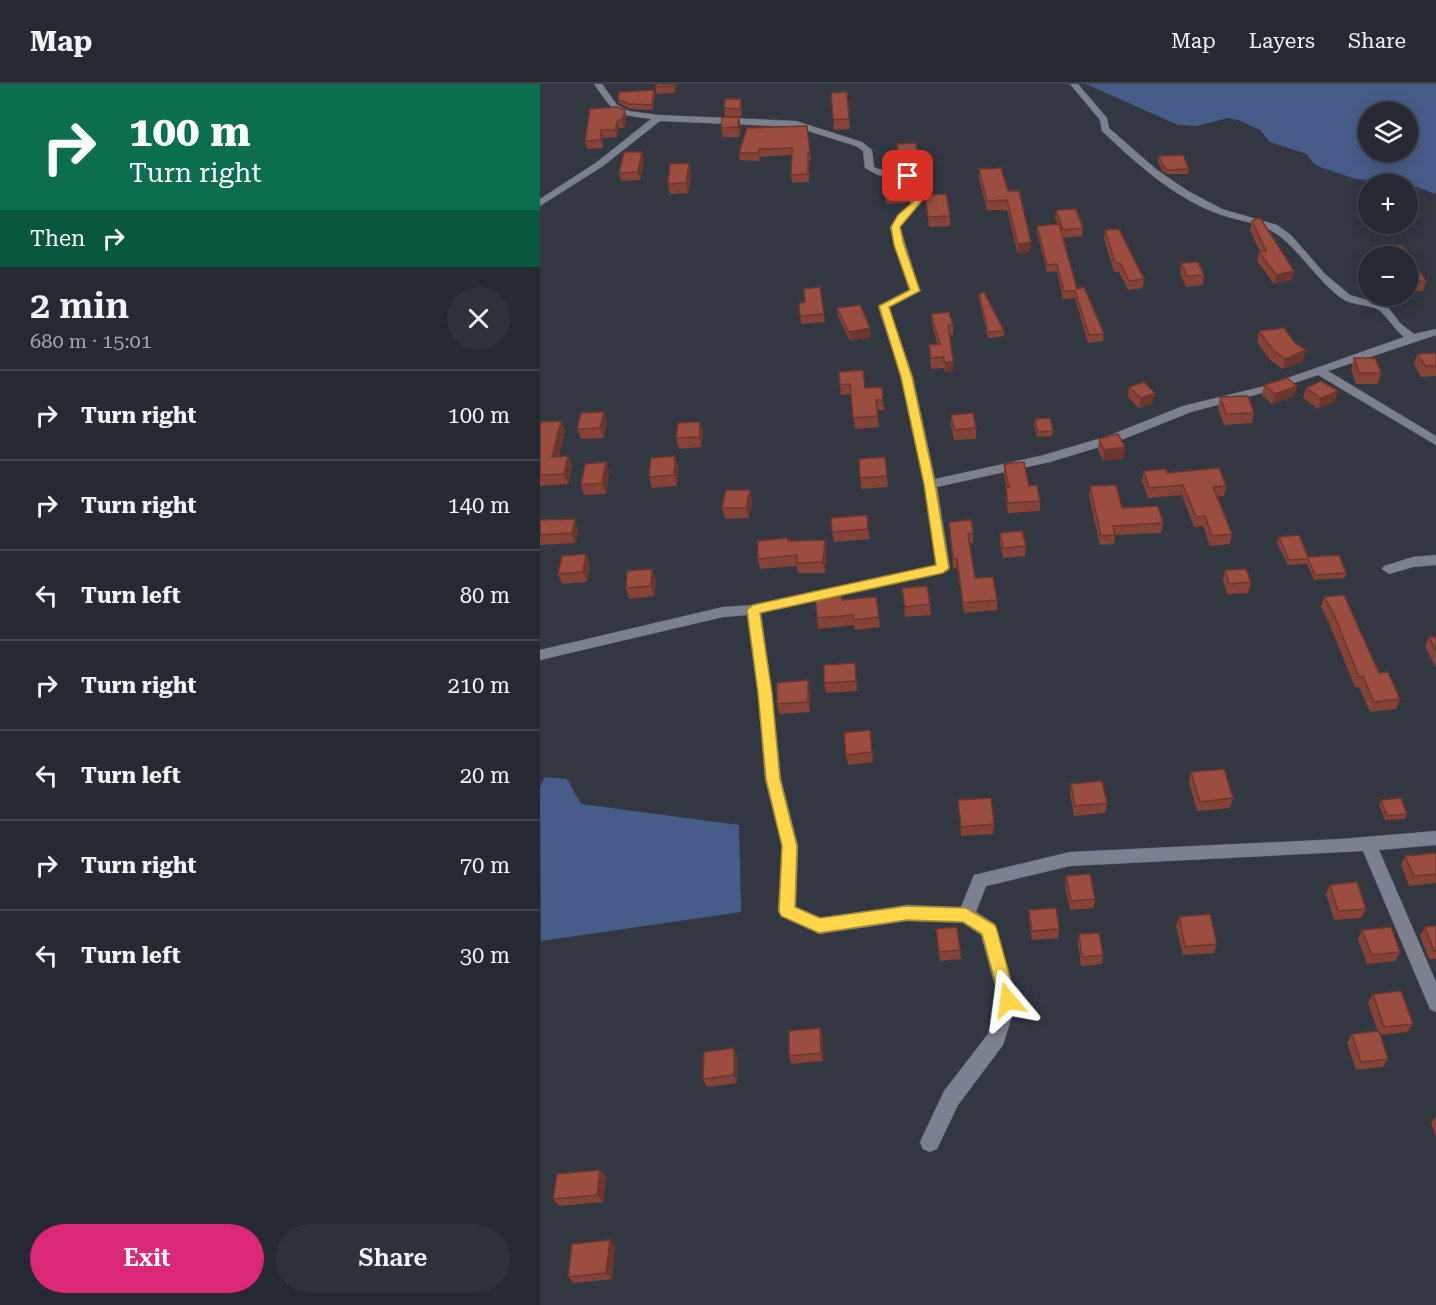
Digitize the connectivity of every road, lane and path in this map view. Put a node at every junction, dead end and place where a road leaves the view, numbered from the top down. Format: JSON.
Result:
{"nodes":[{"id":1,"x":598,"y":84,"type":"edge"},
{"id":2,"x":1074,"y":84,"type":"edge"},
{"id":3,"x":658,"y":118,"type":"junction"},
{"id":4,"x":540,"y":203,"type":"edge"},
{"id":5,"x":1436,"y":332,"type":"edge"},
{"id":6,"x":1412,"y":338,"type":"junction"},
{"id":7,"x":1320,"y":371,"type":"junction"},
{"id":8,"x":1436,"y":441,"type":"edge"},
{"id":9,"x":930,"y":484,"type":"junction"},
{"id":10,"x":1436,"y":560,"type":"edge"},
{"id":11,"x":1389,"y":569,"type":"dead end"},
{"id":12,"x":753,"y":610,"type":"junction"},
{"id":13,"x":540,"y":656,"type":"edge"},
{"id":14,"x":1436,"y":838,"type":"edge"},
{"id":15,"x":1368,"y":844,"type":"junction"},
{"id":16,"x":966,"y":915,"type":"junction"},
{"id":17,"x":1436,"y":1003,"type":"edge"},
{"id":18,"x":930,"y":1142,"type":"dead end"}],
"edges":[{"from":1,"to":3,"type":"street"},
{"from":2,"to":6,"type":"street"},
{"from":3,"to":4,"type":"street"},
{"from":3,"to":9,"type":"street"},
{"from":5,"to":6,"type":"street"},
{"from":6,"to":7,"type":"street"},
{"from":7,"to":8,"type":"street"},
{"from":7,"to":9,"type":"street"},
{"from":9,"to":12,"type":"street"},
{"from":10,"to":11,"type":"street"},
{"from":12,"to":13,"type":"street"},
{"from":12,"to":16,"type":"street"},
{"from":14,"to":15,"type":"street"},
{"from":15,"to":16,"type":"street"},
{"from":15,"to":17,"type":"street"},
{"from":16,"to":18,"type":"street"}]}
